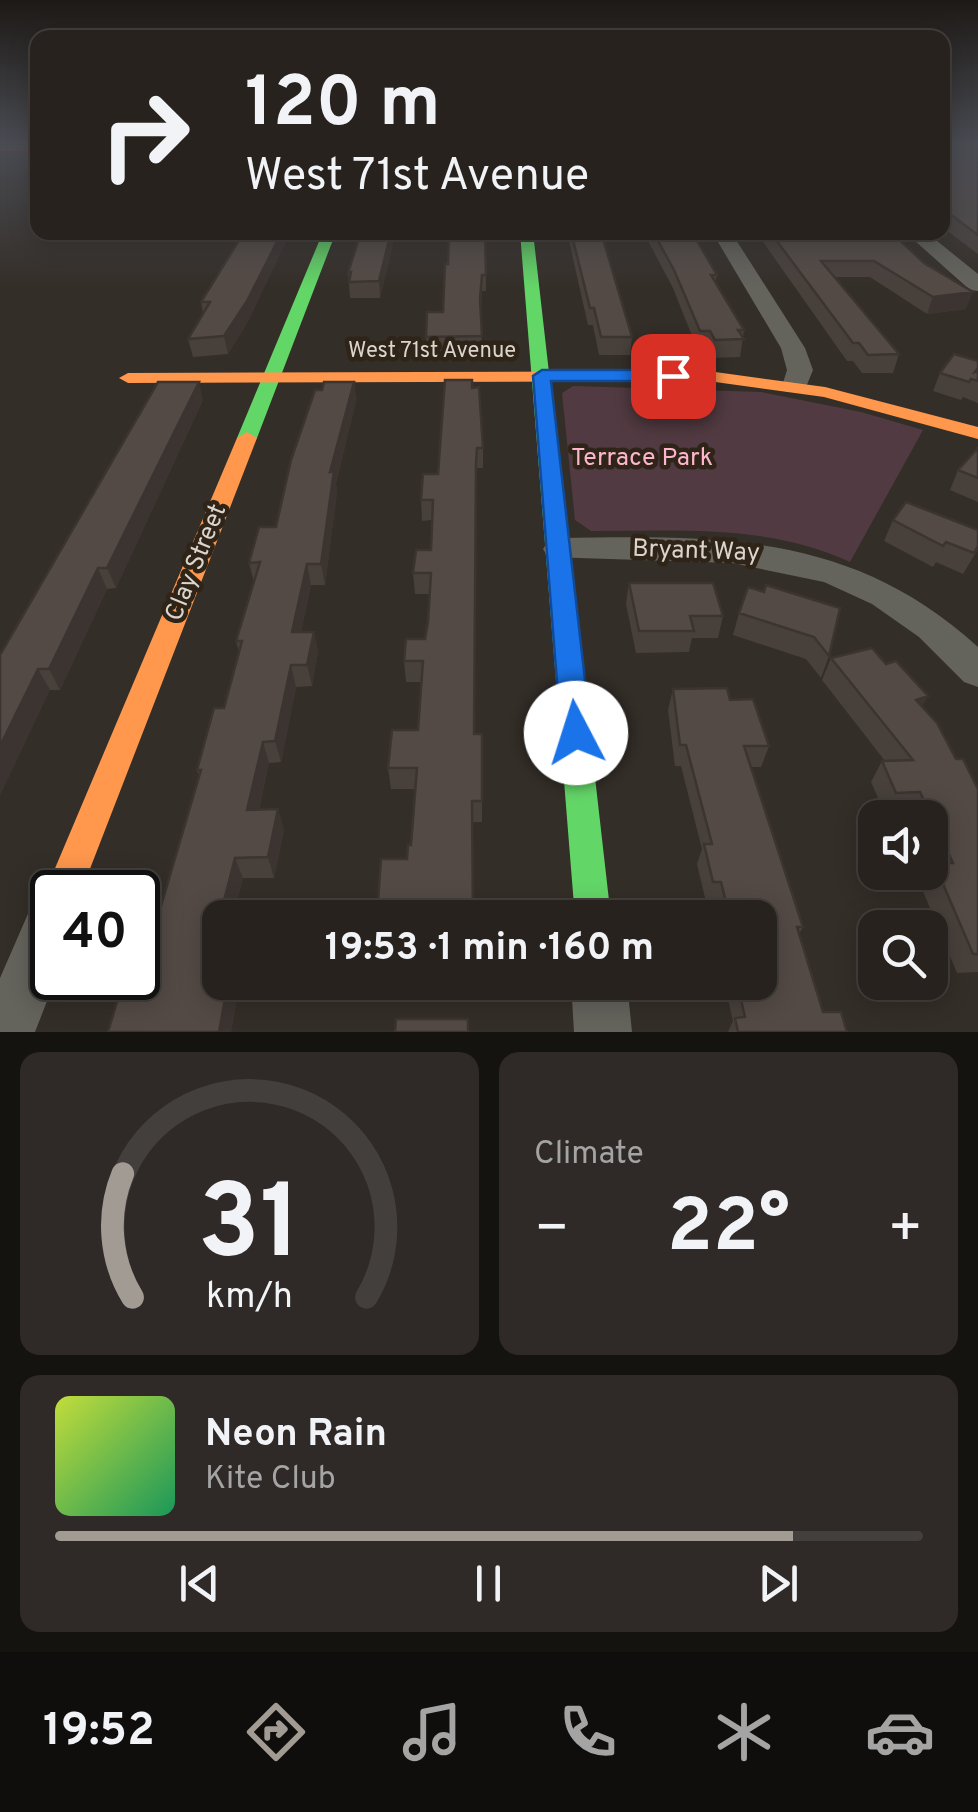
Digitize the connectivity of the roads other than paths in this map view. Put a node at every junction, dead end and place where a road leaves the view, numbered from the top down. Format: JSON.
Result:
{"nodes":[{"id":1,"x":327,"y":240,"type":"edge"},
{"id":2,"x":527,"y":240,"type":"edge"},
{"id":3,"x":726,"y":240,"type":"edge"},
{"id":4,"x":924,"y":240,"type":"edge"},
{"id":5,"x":978,"y":284,"type":"edge"},
{"id":6,"x":542,"y":376,"type":"junction"},
{"id":7,"x":273,"y":377,"type":"junction"},
{"id":8,"x":128,"y":378,"type":"dead end"},
{"id":9,"x":795,"y":386,"type":"junction"},
{"id":10,"x":978,"y":434,"type":"edge"},
{"id":11,"x":560,"y":549,"type":"junction"},
{"id":12,"x":978,"y":671,"type":"edge"},
{"id":13,"x":72,"y":870,"type":"edge"},
{"id":14,"x":591,"y":900,"type":"edge"},
{"id":15,"x":30,"y":973,"type":"edge"},
{"id":16,"x":600,"y":1000,"type":"edge"},
{"id":17,"x":6,"y":1032,"type":"edge"},
{"id":18,"x":603,"y":1032,"type":"edge"}],
"edges":[{"from":1,"to":7,"type":"street","name":"Clay Street"},
{"from":2,"to":6,"type":"street"},
{"from":3,"to":9,"type":"street"},
{"from":4,"to":5,"type":"street"},
{"from":6,"to":7,"type":"street","name":"West 71st Avenue"},
{"from":6,"to":9,"type":"street","name":"West 71st Avenue"},
{"from":6,"to":11,"type":"street"},
{"from":7,"to":8,"type":"street","name":"West 71st Avenue"},
{"from":7,"to":13,"type":"street","name":"Clay Street"},
{"from":9,"to":10,"type":"street","name":"West 71st Avenue"},
{"from":11,"to":12,"type":"street","name":"Bryant Way"},
{"from":11,"to":14,"type":"street"},
{"from":15,"to":17,"type":"street"},
{"from":16,"to":18,"type":"street"}]}
